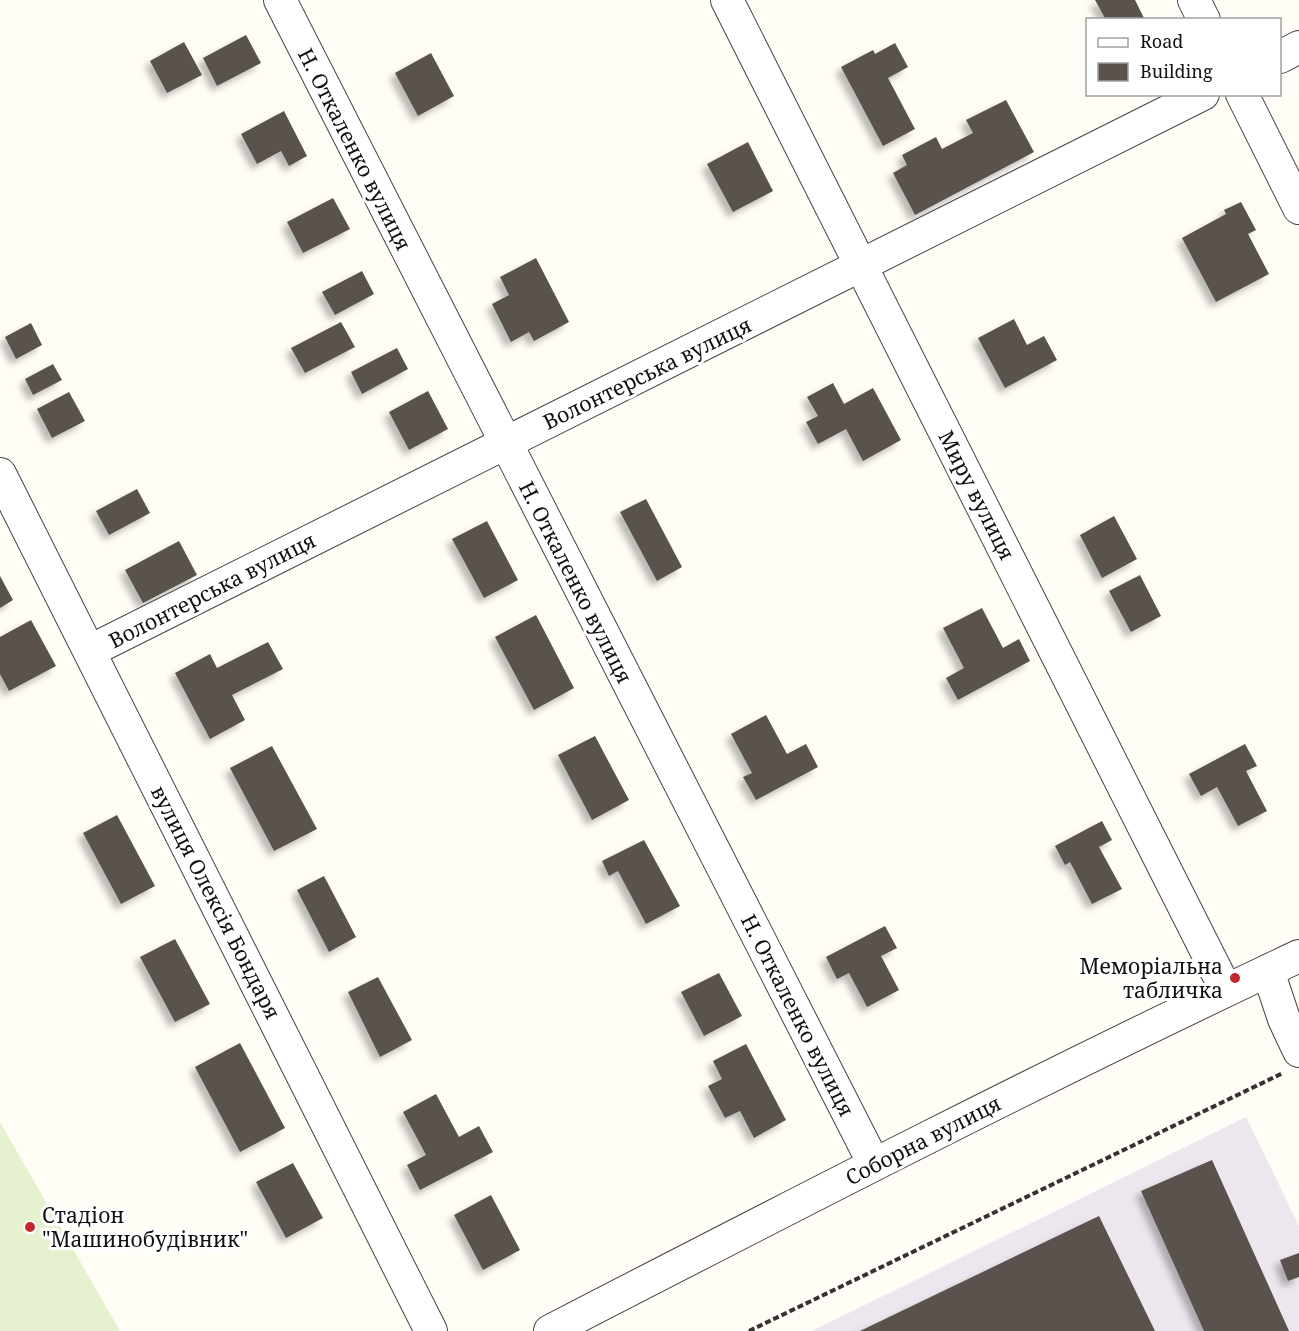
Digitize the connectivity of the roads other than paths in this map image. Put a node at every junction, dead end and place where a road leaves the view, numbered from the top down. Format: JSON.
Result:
{"nodes":[{"id":1,"x":280,"y":0,"type":"edge"},
{"id":2,"x":727,"y":0,"type":"edge"},
{"id":3,"x":1194,"y":0,"type":"edge"},
{"id":4,"x":1203,"y":18,"type":"edge"},
{"id":5,"x":1299,"y":47,"type":"edge"},
{"id":6,"x":1281,"y":56,"type":"edge"},
{"id":7,"x":1199,"y":96,"type":"edge"},
{"id":8,"x":1243,"y":96,"type":"edge"},
{"id":9,"x":1299,"y":208,"type":"edge"},
{"id":10,"x":863,"y":266,"type":"junction"},
{"id":11,"x":505,"y":443,"type":"junction"},
{"id":12,"x":0,"y":474,"type":"edge"},
{"id":13,"x":90,"y":651,"type":"junction"},
{"id":14,"x":1299,"y":956,"type":"edge"},
{"id":15,"x":1268,"y":971,"type":"junction"},
{"id":16,"x":1226,"y":990,"type":"junction"},
{"id":17,"x":1294,"y":1060,"type":"edge"},
{"id":18,"x":874,"y":1164,"type":"junction"},
{"id":19,"x":431,"y":1331,"type":"edge"},
{"id":20,"x":550,"y":1331,"type":"edge"}],
"edges":[{"from":1,"to":11,"type":"street","name":"Н. Откаленко вулиця"},
{"from":2,"to":10,"type":"street","name":"Миру вулиця"},
{"from":3,"to":4,"type":"street"},
{"from":5,"to":6,"type":"street"},
{"from":7,"to":10,"type":"street","name":"Волонтерська вулиця"},
{"from":8,"to":9,"type":"street"},
{"from":10,"to":11,"type":"street","name":"Волонтерська вулиця"},
{"from":10,"to":16,"type":"street","name":"Миру вулиця"},
{"from":11,"to":13,"type":"street","name":"Волонтерська вулиця"},
{"from":11,"to":18,"type":"street","name":"Н. Откаленко вулиця"},
{"from":12,"to":13,"type":"street","name":"вулиця Олексія Бондаря"},
{"from":13,"to":19,"type":"street","name":"вулиця Олексія Бондаря"},
{"from":14,"to":15,"type":"street","name":"Соборна вулиця"},
{"from":15,"to":16,"type":"street","name":"Соборна вулиця"},
{"from":15,"to":17,"type":"street"},
{"from":16,"to":18,"type":"street","name":"Соборна вулиця"},
{"from":18,"to":20,"type":"street","name":"Соборна вулиця"}]}
